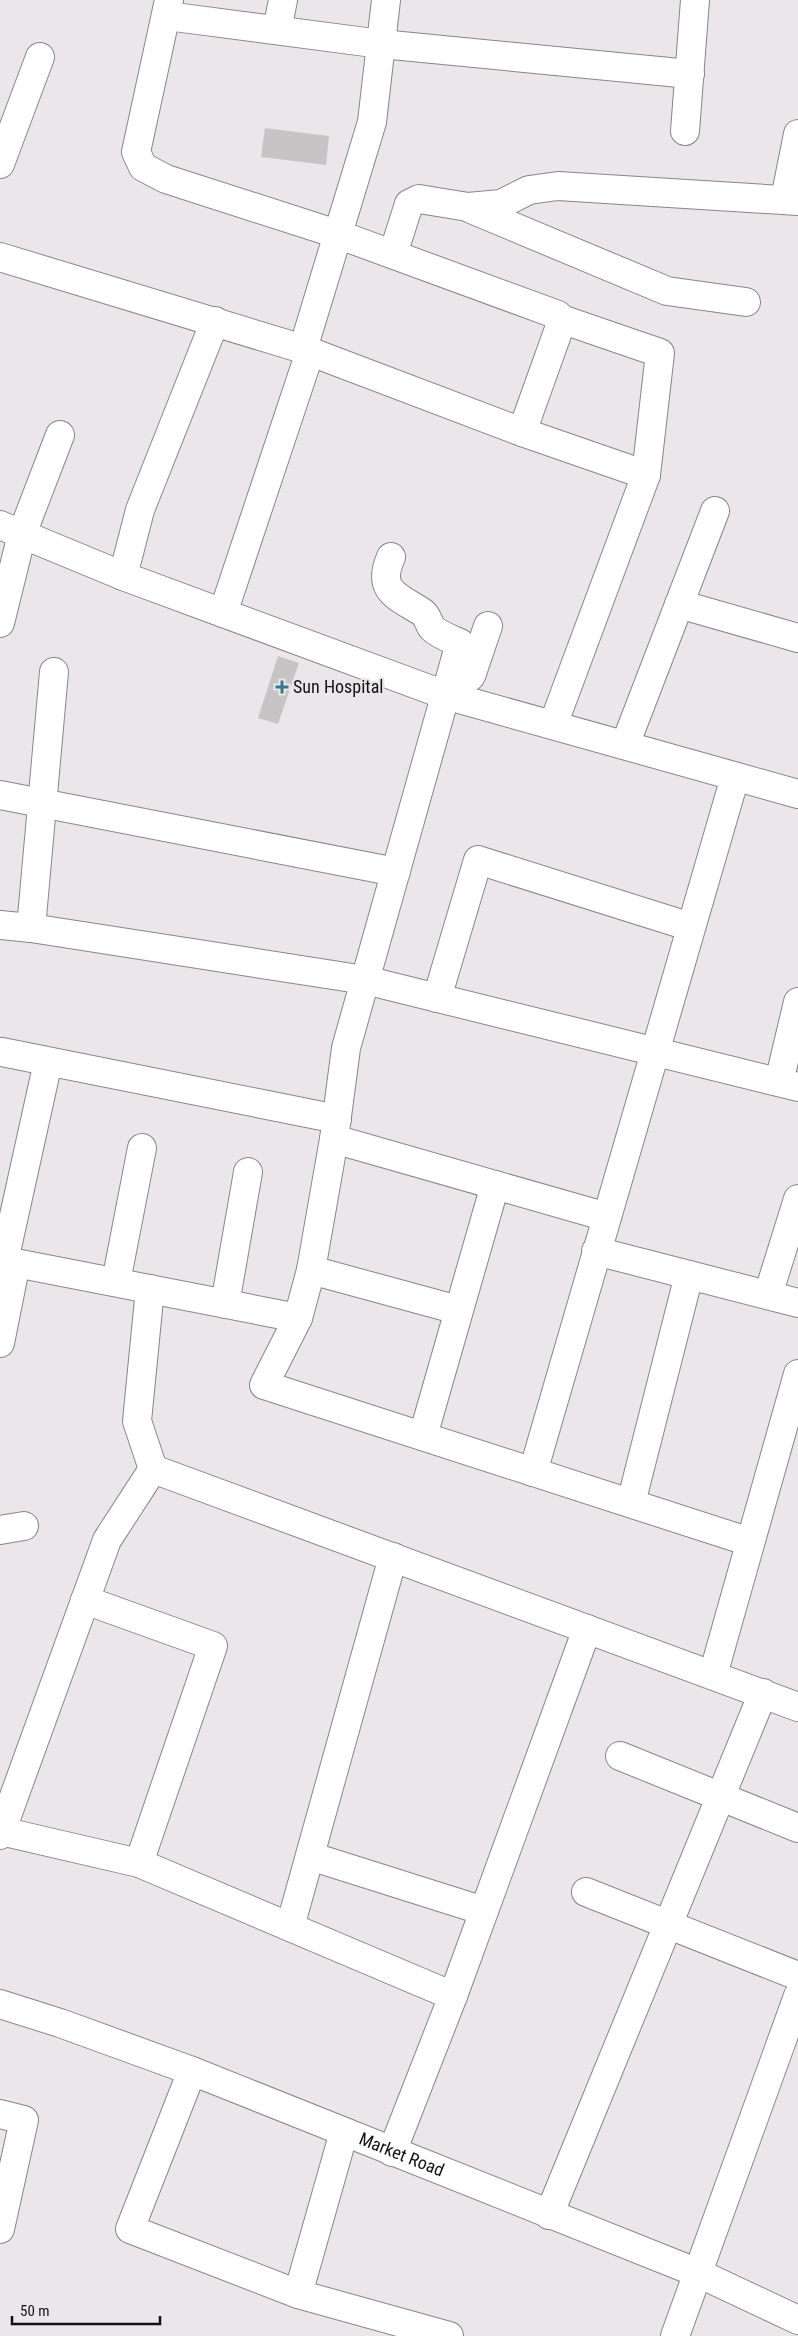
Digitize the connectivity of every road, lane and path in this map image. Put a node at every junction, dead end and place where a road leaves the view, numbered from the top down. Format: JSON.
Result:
{"nodes":[{"id":1,"x":283,"y":0,"type":"edge"},
{"id":2,"x":386,"y":0,"type":"edge"},
{"id":3,"x":695,"y":0,"type":"edge"},
{"id":4,"x":168,"y":8,"type":"edge"},
{"id":5,"x":278,"y":30,"type":"junction"},
{"id":6,"x":381,"y":44,"type":"junction"},
{"id":7,"x":40,"y":56,"type":"dead end"},
{"id":8,"x":690,"y":74,"type":"junction"},
{"id":9,"x":684,"y":131,"type":"dead end"},
{"id":10,"x":798,"y":134,"type":"edge"},
{"id":11,"x":0,"y":164,"type":"edge"},
{"id":12,"x":792,"y":200,"type":"edge"},
{"id":13,"x":468,"y":207,"type":"junction"},
{"id":14,"x":337,"y":234,"type":"junction"},
{"id":15,"x":393,"y":254,"type":"junction"},
{"id":16,"x":0,"y":257,"type":"edge"},
{"id":17,"x":746,"y":302,"type":"dead end"},
{"id":18,"x":561,"y":319,"type":"junction"},
{"id":19,"x":215,"y":321,"type":"junction"},
{"id":20,"x":306,"y":350,"type":"junction"},
{"id":21,"x":522,"y":432,"type":"junction"},
{"id":22,"x":60,"y":435,"type":"dead end"},
{"id":23,"x":646,"y":476,"type":"junction"},
{"id":24,"x":715,"y":511,"type":"dead end"},
{"id":25,"x":11,"y":530,"type":"edge"},
{"id":26,"x":391,"y":557,"type":"dead end"},
{"id":27,"x":123,"y":576,"type":"junction"},
{"id":28,"x":679,"y":604,"type":"junction"},
{"id":29,"x":223,"y":613,"type":"junction"},
{"id":30,"x":0,"y":623,"type":"edge"},
{"id":31,"x":488,"y":626,"type":"dead end"},
{"id":32,"x":798,"y":638,"type":"edge"},
{"id":33,"x":54,"y":672,"type":"dead end"},
{"id":34,"x":447,"y":689,"type":"junction"},
{"id":35,"x":554,"y":725,"type":"junction"},
{"id":36,"x":625,"y":745,"type":"junction"},
{"id":37,"x":735,"y":777,"type":"junction"},
{"id":38,"x":798,"y":794,"type":"edge"},
{"id":39,"x":0,"y":795,"type":"edge"},
{"id":40,"x":40,"y":802,"type":"junction"},
{"id":41,"x":396,"y":872,"type":"junction"},
{"id":42,"x":0,"y":925,"type":"edge"},
{"id":43,"x":691,"y":927,"type":"junction"},
{"id":44,"x":30,"y":928,"type":"junction"},
{"id":45,"x":366,"y":980,"type":"junction"},
{"id":46,"x":437,"y":998,"type":"junction"},
{"id":47,"x":798,"y":1002,"type":"edge"},
{"id":48,"x":2,"y":1052,"type":"dead end"},
{"id":49,"x":654,"y":1052,"type":"junction"},
{"id":50,"x":48,"y":1062,"type":"junction"},
{"id":51,"x":788,"y":1084,"type":"edge"},
{"id":52,"x":335,"y":1129,"type":"junction"},
{"id":53,"x":142,"y":1148,"type":"dead end"},
{"id":54,"x":248,"y":1172,"type":"dead end"},
{"id":55,"x":495,"y":1185,"type":"junction"},
{"id":56,"x":798,"y":1199,"type":"edge"},
{"id":57,"x":606,"y":1217,"type":"junction"},
{"id":58,"x":596,"y":1251,"type":"junction"},
{"id":59,"x":7,"y":1261,"type":"edge"},
{"id":60,"x":311,"y":1270,"type":"junction"},
{"id":61,"x":689,"y":1275,"type":"junction"},
{"id":62,"x":116,"y":1282,"type":"junction"},
{"id":63,"x":150,"y":1289,"type":"junction"},
{"id":64,"x":768,"y":1295,"type":"junction"},
{"id":65,"x":798,"y":1303,"type":"edge"},
{"id":66,"x":225,"y":1304,"type":"junction"},
{"id":67,"x":458,"y":1310,"type":"junction"},
{"id":68,"x":298,"y":1318,"type":"junction"},
{"id":69,"x":0,"y":1343,"type":"edge"},
{"id":70,"x":798,"y":1374,"type":"edge"},
{"id":71,"x":423,"y":1436,"type":"junction"},
{"id":72,"x":153,"y":1469,"type":"junction"},
{"id":73,"x":533,"y":1472,"type":"junction"},
{"id":74,"x":631,"y":1503,"type":"junction"},
{"id":75,"x":750,"y":1542,"type":"junction"},
{"id":76,"x":393,"y":1557,"type":"junction"},
{"id":77,"x":85,"y":1600,"type":"junction"},
{"id":78,"x":587,"y":1629,"type":"junction"},
{"id":79,"x":713,"y":1675,"type":"junction"},
{"id":80,"x":763,"y":1693,"type":"junction"},
{"id":81,"x":798,"y":1706,"type":"edge"},
{"id":82,"x":620,"y":1756,"type":"dead end"},
{"id":83,"x":720,"y":1797,"type":"junction"},
{"id":84,"x":798,"y":1828,"type":"edge"},
{"id":85,"x":1,"y":1833,"type":"edge"},
{"id":86,"x":310,"y":1856,"type":"junction"},
{"id":87,"x":139,"y":1863,"type":"junction"},
{"id":88,"x":586,"y":1892,"type":"dead end"},
{"id":89,"x":484,"y":1911,"type":"junction"},
{"id":90,"x":668,"y":1924,"type":"junction"},
{"id":91,"x":290,"y":1927,"type":"junction"},
{"id":92,"x":798,"y":1976,"type":"edge"},
{"id":93,"x":453,"y":1996,"type":"junction"},
{"id":94,"x":798,"y":1996,"type":"edge"},
{"id":95,"x":0,"y":2004,"type":"edge"},
{"id":96,"x":192,"y":2071,"type":"junction"},
{"id":97,"x":0,"y":2114,"type":"edge"},
{"id":98,"x":344,"y":2132,"type":"junction"},
{"id":99,"x":392,"y":2152,"type":"junction"},
{"id":100,"x":549,"y":2215,"type":"junction"},
{"id":101,"x":0,"y":2230,"type":"edge"},
{"id":102,"x":698,"y":2273,"type":"junction"},
{"id":103,"x":298,"y":2294,"type":"junction"},
{"id":104,"x":798,"y":2320,"type":"edge"},
{"id":105,"x":449,"y":2336,"type":"edge"},
{"id":106,"x":675,"y":2336,"type":"edge"}],
"edges":[{"from":1,"to":5,"type":"street"},
{"from":2,"to":6,"type":"street"},
{"from":3,"to":8,"type":"street"},
{"from":4,"to":5,"type":"street"},
{"from":4,"to":14,"type":"street"},
{"from":5,"to":6,"type":"street"},
{"from":6,"to":8,"type":"street"},
{"from":6,"to":14,"type":"street"},
{"from":7,"to":11,"type":"street"},
{"from":8,"to":9,"type":"street"},
{"from":10,"to":12,"type":"street"},
{"from":12,"to":13,"type":"street"},
{"from":13,"to":15,"type":"street"},
{"from":13,"to":17,"type":"street"},
{"from":14,"to":15,"type":"street"},
{"from":14,"to":20,"type":"street"},
{"from":15,"to":18,"type":"street"},
{"from":16,"to":19,"type":"street"},
{"from":18,"to":21,"type":"street"},
{"from":18,"to":23,"type":"street"},
{"from":19,"to":20,"type":"street"},
{"from":19,"to":27,"type":"street"},
{"from":20,"to":21,"type":"street"},
{"from":20,"to":29,"type":"street"},
{"from":21,"to":23,"type":"street"},
{"from":22,"to":25,"type":"street"},
{"from":23,"to":35,"type":"street"},
{"from":24,"to":28,"type":"street"},
{"from":25,"to":27,"type":"street"},
{"from":25,"to":30,"type":"street"},
{"from":26,"to":34,"type":"street"},
{"from":27,"to":29,"type":"street"},
{"from":28,"to":32,"type":"street"},
{"from":28,"to":36,"type":"street"},
{"from":29,"to":34,"type":"street"},
{"from":31,"to":34,"type":"street"},
{"from":33,"to":40,"type":"street"},
{"from":34,"to":35,"type":"street"},
{"from":34,"to":41,"type":"street"},
{"from":35,"to":36,"type":"street"},
{"from":36,"to":37,"type":"street"},
{"from":37,"to":38,"type":"street"},
{"from":37,"to":43,"type":"street"},
{"from":39,"to":40,"type":"street"},
{"from":40,"to":41,"type":"street"},
{"from":40,"to":44,"type":"street"},
{"from":41,"to":45,"type":"street"},
{"from":42,"to":44,"type":"street"},
{"from":43,"to":46,"type":"street"},
{"from":43,"to":49,"type":"street"},
{"from":44,"to":45,"type":"street"},
{"from":45,"to":46,"type":"street"},
{"from":45,"to":52,"type":"street"},
{"from":46,"to":49,"type":"street"},
{"from":47,"to":51,"type":"street"},
{"from":48,"to":50,"type":"street"},
{"from":49,"to":51,"type":"street"},
{"from":49,"to":57,"type":"street"},
{"from":50,"to":52,"type":"street"},
{"from":50,"to":59,"type":"street"},
{"from":52,"to":55,"type":"street"},
{"from":52,"to":60,"type":"street"},
{"from":53,"to":62,"type":"street"},
{"from":54,"to":66,"type":"street"},
{"from":55,"to":57,"type":"street"},
{"from":55,"to":67,"type":"street"},
{"from":56,"to":64,"type":"street"},
{"from":57,"to":58,"type":"street"},
{"from":58,"to":61,"type":"street"},
{"from":58,"to":73,"type":"street"},
{"from":59,"to":62,"type":"street"},
{"from":59,"to":69,"type":"street"},
{"from":60,"to":67,"type":"street"},
{"from":60,"to":68,"type":"street"},
{"from":61,"to":64,"type":"street"},
{"from":61,"to":74,"type":"street"},
{"from":62,"to":63,"type":"street"},
{"from":63,"to":66,"type":"street"},
{"from":63,"to":72,"type":"street"},
{"from":64,"to":65,"type":"street"},
{"from":66,"to":68,"type":"street"},
{"from":67,"to":71,"type":"street"},
{"from":68,"to":71,"type":"street"},
{"from":70,"to":75,"type":"street"},
{"from":71,"to":73,"type":"street"},
{"from":72,"to":76,"type":"street"},
{"from":72,"to":77,"type":"street"},
{"from":73,"to":74,"type":"street"},
{"from":74,"to":75,"type":"street"},
{"from":75,"to":79,"type":"street"},
{"from":76,"to":78,"type":"street"},
{"from":76,"to":86,"type":"street"},
{"from":77,"to":85,"type":"street"},
{"from":77,"to":87,"type":"street"},
{"from":78,"to":79,"type":"street"},
{"from":78,"to":89,"type":"street"},
{"from":79,"to":80,"type":"street"},
{"from":80,"to":81,"type":"street"},
{"from":80,"to":83,"type":"street"},
{"from":82,"to":83,"type":"street"},
{"from":83,"to":84,"type":"street"},
{"from":83,"to":90,"type":"street"},
{"from":85,"to":87,"type":"street"},
{"from":86,"to":89,"type":"street"},
{"from":86,"to":91,"type":"street"},
{"from":87,"to":91,"type":"street"},
{"from":88,"to":90,"type":"street"},
{"from":89,"to":93,"type":"street"},
{"from":90,"to":92,"type":"street"},
{"from":90,"to":100,"type":"street"},
{"from":91,"to":93,"type":"street"},
{"from":93,"to":99,"type":"street"},
{"from":94,"to":102,"type":"street"},
{"from":95,"to":96,"type":"street","name":"Market Road"},
{"from":96,"to":98,"type":"street","name":"Market Road"},
{"from":96,"to":103,"type":"street"},
{"from":97,"to":101,"type":"street"},
{"from":98,"to":99,"type":"street","name":"Market Road"},
{"from":98,"to":103,"type":"street"},
{"from":99,"to":100,"type":"street","name":"Market Road"},
{"from":100,"to":102,"type":"street","name":"Market Road"},
{"from":102,"to":104,"type":"street","name":"Market Road"},
{"from":102,"to":106,"type":"street"},
{"from":103,"to":105,"type":"street"}]}
